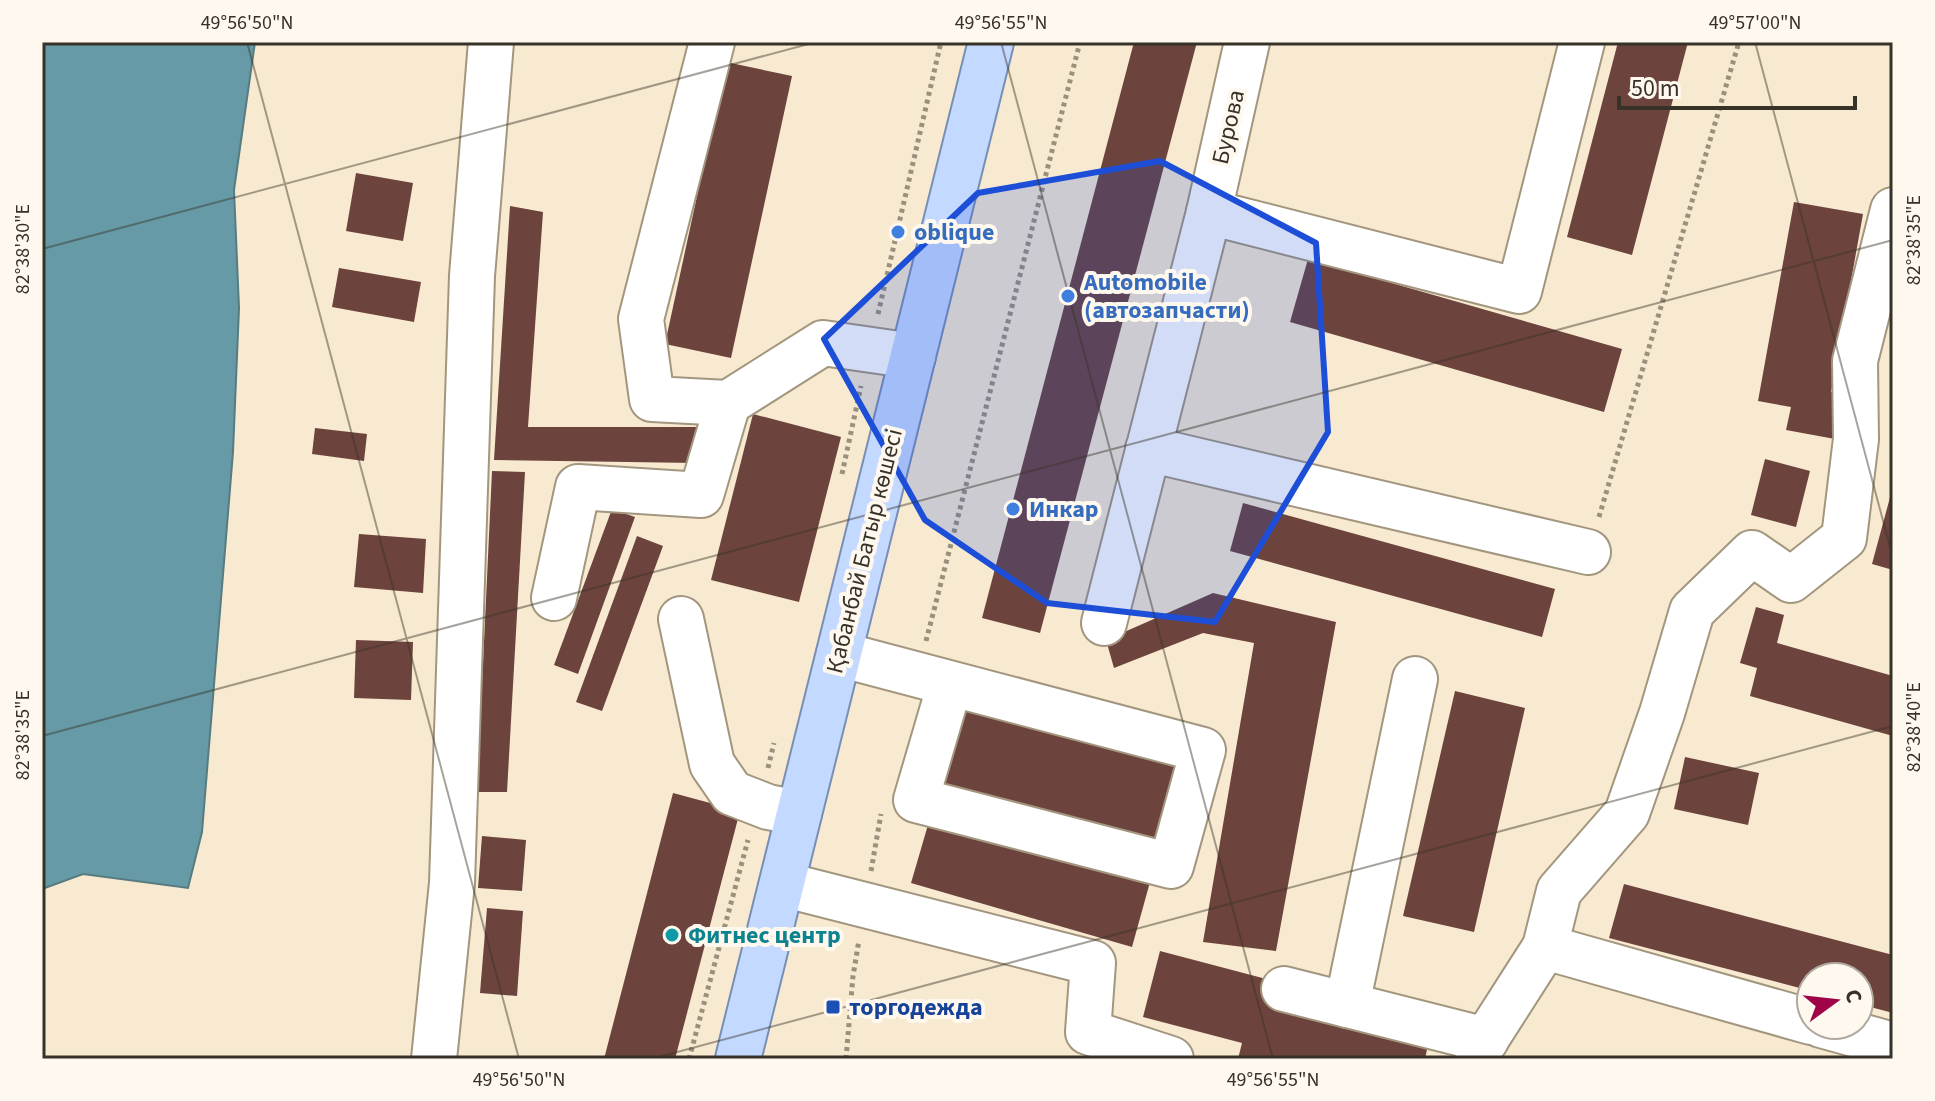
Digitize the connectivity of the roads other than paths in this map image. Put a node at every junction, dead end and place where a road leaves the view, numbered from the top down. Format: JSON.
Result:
{"nodes":[{"id":1,"x":491,"y":42,"type":"edge"},
{"id":2,"x":712,"y":42,"type":"edge"},
{"id":3,"x":991,"y":42,"type":"edge"},
{"id":4,"x":1247,"y":42,"type":"edge"},
{"id":5,"x":1582,"y":42,"type":"edge"},
{"id":6,"x":1893,"y":210,"type":"edge"},
{"id":7,"x":1209,"y":212,"type":"junction"},
{"id":8,"x":913,"y":356,"type":"junction"},
{"id":9,"x":728,"y":403,"type":"junction"},
{"id":10,"x":1148,"y":449,"type":"junction"},
{"id":11,"x":1588,"y":552,"type":"road end"},
{"id":12,"x":554,"y":598,"type":"dead end"},
{"id":13,"x":681,"y":619,"type":"dead end"},
{"id":14,"x":1104,"y":623,"type":"dead end"},
{"id":15,"x":839,"y":654,"type":"junction"},
{"id":16,"x":933,"y":679,"type":"junction"},
{"id":17,"x":1415,"y":679,"type":"dead end"},
{"id":18,"x":779,"y":808,"type":"junction"},
{"id":19,"x":782,"y":884,"type":"junction"},
{"id":20,"x":1545,"y":947,"type":"junction"},
{"id":21,"x":1284,"y":989,"type":"dead end"},
{"id":22,"x":1347,"y":1005,"type":"junction"},
{"id":23,"x":1795,"y":1017,"type":"edge"},
{"id":24,"x":1482,"y":1050,"type":"edge"},
{"id":25,"x":742,"y":1056,"type":"edge"},
{"id":26,"x":434,"y":1059,"type":"edge"},
{"id":27,"x":1171,"y":1059,"type":"edge"}],
"edges":[{"from":1,"to":26,"type":"street"},
{"from":2,"to":9,"type":"street"},
{"from":3,"to":8,"type":"main road","name":"Қабанбай Батыр көшесі"},
{"from":4,"to":7,"type":"street","name":"Бурова"},
{"from":5,"to":7,"type":"street"},
{"from":6,"to":20,"type":"street"},
{"from":7,"to":10,"type":"street","name":"Бурова"},
{"from":8,"to":9,"type":"street"},
{"from":8,"to":15,"type":"main road","name":"Қабанбай Батыр көшесі"},
{"from":9,"to":12,"type":"street"},
{"from":10,"to":11,"type":"street"},
{"from":10,"to":14,"type":"street","name":"Бурова"},
{"from":13,"to":18,"type":"street"},
{"from":15,"to":16,"type":"street"},
{"from":15,"to":18,"type":"main road","name":"Қабанбай Батыр көшесі"},
{"from":16,"to":16,"type":"street"},
{"from":17,"to":22,"type":"street"},
{"from":18,"to":19,"type":"main road","name":"Қабанбай Батыр көшесі"},
{"from":19,"to":25,"type":"main road","name":"Қабанбай Батыр көшесі"},
{"from":19,"to":27,"type":"street"},
{"from":20,"to":23,"type":"street"},
{"from":20,"to":24,"type":"street"},
{"from":21,"to":22,"type":"street"},
{"from":22,"to":24,"type":"street"}]}
